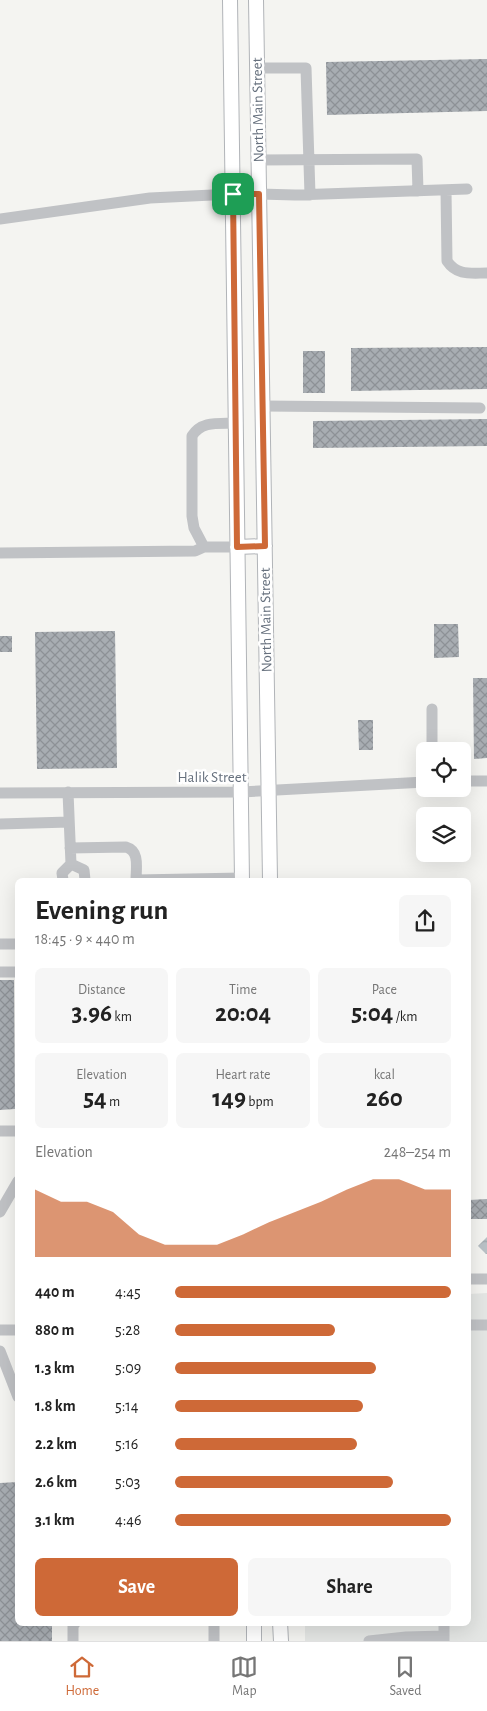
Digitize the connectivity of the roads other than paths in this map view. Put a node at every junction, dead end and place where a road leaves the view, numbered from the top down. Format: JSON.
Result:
{"nodes":[{"id":1,"x":230,"y":0,"type":"edge"},
{"id":2,"x":256,"y":0,"type":"edge"},
{"id":3,"x":257,"y":68,"type":"junction"},
{"id":4,"x":310,"y":159,"type":"junction"},
{"id":5,"x":259,"y":160,"type":"junction"},
{"id":6,"x":467,"y":189,"type":"dead end"},
{"id":7,"x":446,"y":190,"type":"junction"},
{"id":8,"x":418,"y":191,"type":"junction"},
{"id":9,"x":233,"y":194,"type":"junction"},
{"id":10,"x":259,"y":194,"type":"junction"},
{"id":11,"x":310,"y":195,"type":"junction"},
{"id":12,"x":0,"y":219,"type":"edge"},
{"id":13,"x":487,"y":272,"type":"edge"},
{"id":14,"x":263,"y":406,"type":"junction"},
{"id":15,"x":480,"y":408,"type":"dead end"},
{"id":16,"x":236,"y":424,"type":"junction"},
{"id":17,"x":265,"y":546,"type":"junction"},
{"id":18,"x":204,"y":547,"type":"junction"},
{"id":19,"x":237,"y":547,"type":"junction"},
{"id":20,"x":0,"y":553,"type":"edge"},
{"id":21,"x":432,"y":709,"type":"dead end"},
{"id":22,"x":432,"y":742,"type":"edge"},
{"id":23,"x":471,"y":781,"type":"edge"},
{"id":24,"x":487,"y":781,"type":"edge"},
{"id":25,"x":416,"y":782,"type":"edge"},
{"id":26,"x":269,"y":790,"type":"junction"},
{"id":27,"x":68,"y":792,"type":"junction"},
{"id":28,"x":241,"y":792,"type":"junction"},
{"id":29,"x":0,"y":793,"type":"edge"},
{"id":30,"x":69,"y":822,"type":"junction"},
{"id":31,"x":0,"y":824,"type":"edge"},
{"id":32,"x":70,"y":848,"type":"junction"},
{"id":33,"x":70,"y":864,"type":"junction"},
{"id":34,"x":63,"y":878,"type":"edge"},
{"id":35,"x":85,"y":878,"type":"edge"},
{"id":36,"x":137,"y":878,"type":"edge"},
{"id":37,"x":242,"y":878,"type":"edge"},
{"id":38,"x":270,"y":878,"type":"edge"},
{"id":39,"x":0,"y":944,"type":"edge"},
{"id":40,"x":15,"y":944,"type":"edge"},
{"id":41,"x":0,"y":972,"type":"edge"},
{"id":42,"x":15,"y":972,"type":"edge"},
{"id":43,"x":0,"y":1131,"type":"edge"},
{"id":44,"x":15,"y":1131,"type":"edge"},
{"id":45,"x":15,"y":1186,"type":"edge"},
{"id":46,"x":0,"y":1212,"type":"edge"},
{"id":47,"x":471,"y":1279,"type":"edge"},
{"id":48,"x":487,"y":1279,"type":"edge"},
{"id":49,"x":471,"y":1325,"type":"edge"},
{"id":50,"x":487,"y":1325,"type":"edge"},
{"id":51,"x":0,"y":1330,"type":"edge"},
{"id":52,"x":15,"y":1330,"type":"edge"},
{"id":53,"x":0,"y":1350,"type":"edge"},
{"id":54,"x":15,"y":1389,"type":"edge"},
{"id":55,"x":73,"y":1626,"type":"edge"},
{"id":56,"x":214,"y":1626,"type":"edge"},
{"id":57,"x":254,"y":1626,"type":"edge"},
{"id":58,"x":280,"y":1626,"type":"edge"},
{"id":59,"x":444,"y":1626,"type":"edge"},
{"id":60,"x":444,"y":1639,"type":"edge"},
{"id":61,"x":73,"y":1641,"type":"edge"},
{"id":62,"x":214,"y":1641,"type":"edge"},
{"id":63,"x":254,"y":1641,"type":"edge"},
{"id":64,"x":281,"y":1641,"type":"edge"},
{"id":65,"x":369,"y":1641,"type":"edge"}],
"edges":[{"from":1,"to":9,"type":"main road","name":"North Main Street"},
{"from":2,"to":3,"type":"main road","name":"North Main Street"},
{"from":3,"to":4,"type":"street"},
{"from":3,"to":5,"type":"main road","name":"North Main Street"},
{"from":4,"to":5,"type":"street"},
{"from":4,"to":8,"type":"street"},
{"from":4,"to":11,"type":"street"},
{"from":5,"to":10,"type":"main road","name":"North Main Street"},
{"from":6,"to":7,"type":"street"},
{"from":7,"to":8,"type":"street"},
{"from":7,"to":13,"type":"street"},
{"from":8,"to":11,"type":"street"},
{"from":9,"to":10,"type":"main road"},
{"from":9,"to":12,"type":"street"},
{"from":9,"to":16,"type":"main road","name":"North Main Street"},
{"from":10,"to":11,"type":"street"},
{"from":10,"to":14,"type":"main road","name":"North Main Street"},
{"from":14,"to":15,"type":"street"},
{"from":14,"to":17,"type":"main road","name":"North Main Street"},
{"from":16,"to":18,"type":"street"},
{"from":16,"to":19,"type":"main road","name":"North Main Street"},
{"from":17,"to":19,"type":"main road"},
{"from":17,"to":26,"type":"main road","name":"North Main Street"},
{"from":18,"to":19,"type":"street"},
{"from":18,"to":20,"type":"street"},
{"from":19,"to":28,"type":"main road","name":"North Main Street"},
{"from":21,"to":22,"type":"street"},
{"from":23,"to":24,"type":"street"},
{"from":25,"to":26,"type":"street","name":"Halik Street"},
{"from":26,"to":28,"type":"street","name":"Halik Street"},
{"from":26,"to":38,"type":"main road","name":"North Main Street"},
{"from":27,"to":28,"type":"street","name":"Halik Street"},
{"from":27,"to":29,"type":"street","name":"Halik Street"},
{"from":27,"to":30,"type":"street"},
{"from":28,"to":37,"type":"main road","name":"North Main Street"},
{"from":30,"to":31,"type":"street"},
{"from":30,"to":32,"type":"street"},
{"from":32,"to":33,"type":"street"},
{"from":32,"to":36,"type":"street"},
{"from":33,"to":34,"type":"street"},
{"from":33,"to":35,"type":"street"},
{"from":39,"to":40,"type":"street"},
{"from":41,"to":42,"type":"street"},
{"from":43,"to":44,"type":"street"},
{"from":45,"to":46,"type":"street"},
{"from":47,"to":48,"type":"street"},
{"from":49,"to":50,"type":"street"},
{"from":51,"to":52,"type":"street"},
{"from":53,"to":54,"type":"street"},
{"from":55,"to":61,"type":"street"},
{"from":56,"to":62,"type":"street"},
{"from":57,"to":63,"type":"main road"},
{"from":58,"to":64,"type":"main road"},
{"from":59,"to":60,"type":"street"},
{"from":60,"to":65,"type":"street"}]}
